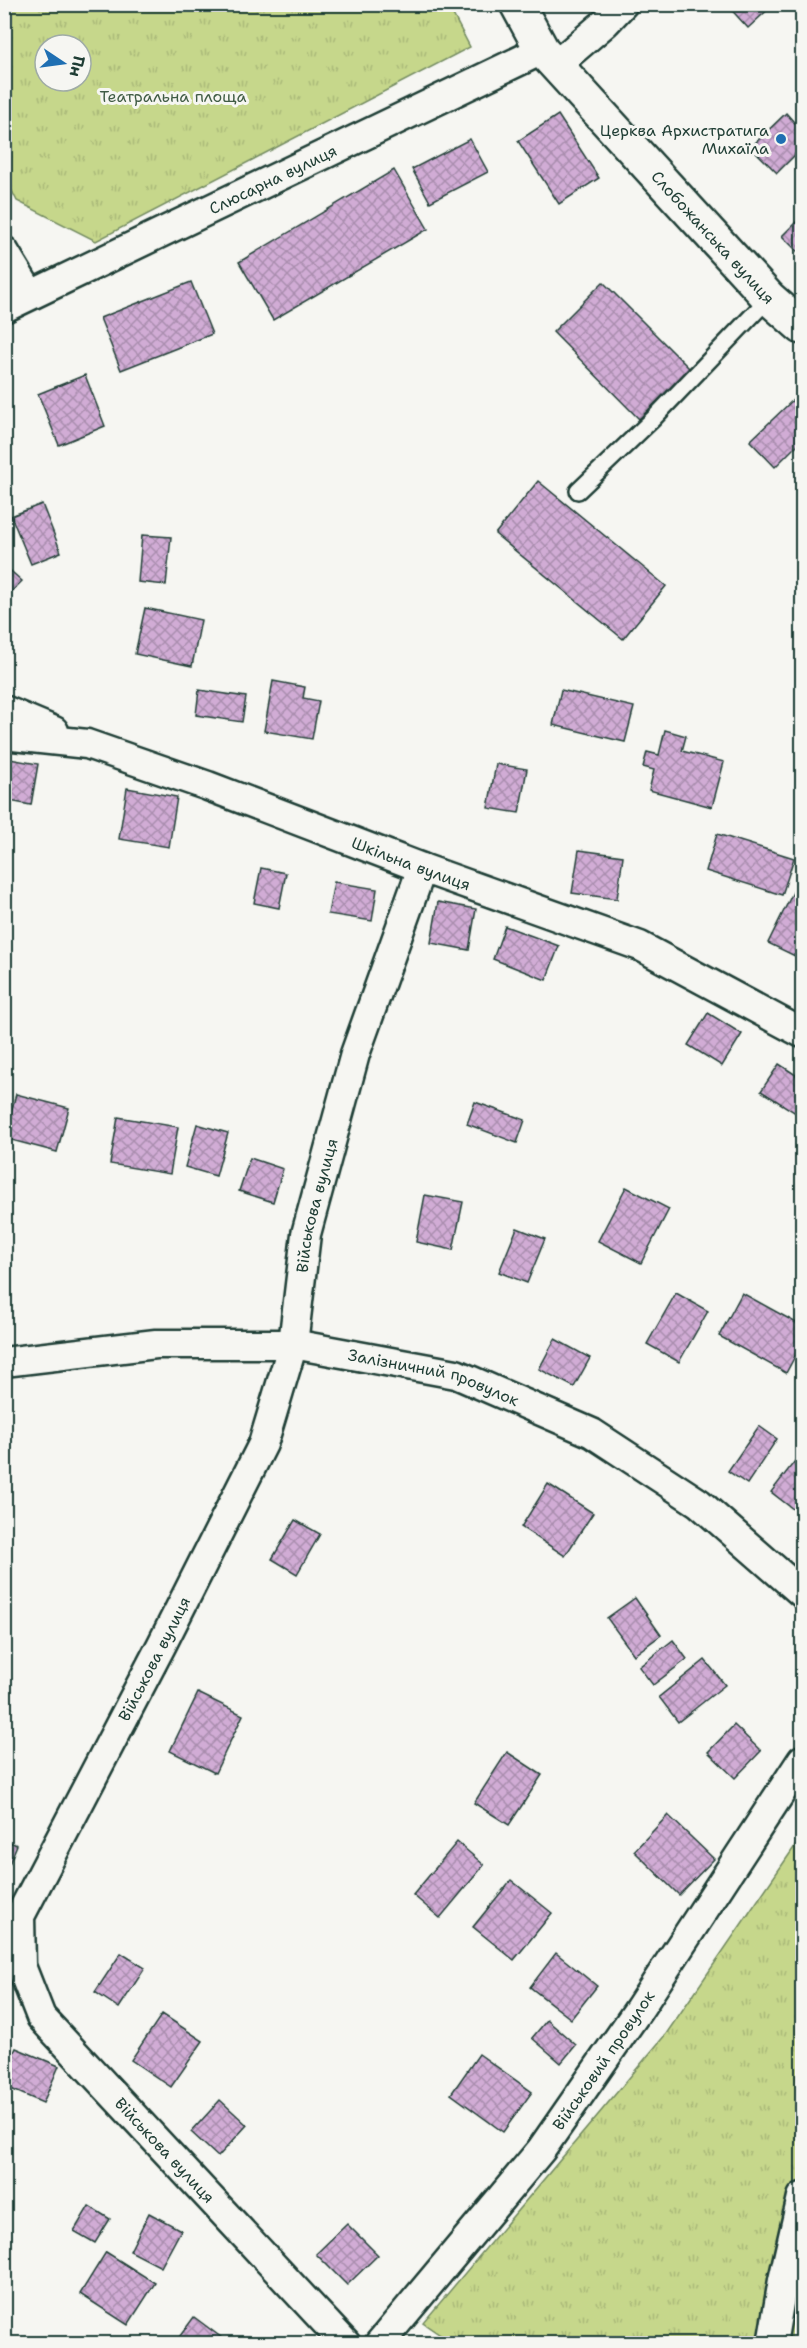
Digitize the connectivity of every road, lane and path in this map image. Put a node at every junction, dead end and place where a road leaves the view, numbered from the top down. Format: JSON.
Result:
{"nodes":[{"id":1,"x":517,"y":4,"type":"edge"},
{"id":2,"x":623,"y":4,"type":"edge"},
{"id":3,"x":550,"y":57,"type":"junction"},
{"id":4,"x":4,"y":251,"type":"edge"},
{"id":5,"x":30,"y":294,"type":"junction"},
{"id":6,"x":769,"y":298,"type":"junction"},
{"id":7,"x":4,"y":308,"type":"edge"},
{"id":8,"x":802,"y":327,"type":"edge"},
{"id":9,"x":578,"y":491,"type":"dead end"},
{"id":10,"x":4,"y":710,"type":"edge"},
{"id":11,"x":4,"y":735,"type":"edge"},
{"id":12,"x":87,"y":744,"type":"junction"},
{"id":13,"x":422,"y":867,"type":"junction"},
{"id":14,"x":802,"y":1032,"type":"edge"},
{"id":15,"x":293,"y":1344,"type":"junction"},
{"id":16,"x":4,"y":1362,"type":"edge"},
{"id":17,"x":802,"y":1593,"type":"edge"},
{"id":18,"x":802,"y":1760,"type":"edge"},
{"id":19,"x":802,"y":2197,"type":"edge"},
{"id":20,"x":346,"y":2343,"type":"edge"},
{"id":21,"x":379,"y":2343,"type":"edge"},
{"id":22,"x":772,"y":2343,"type":"edge"}],
"edges":[{"from":1,"to":3,"type":"street","name":"Слобожанська вулиця"},
{"from":2,"to":3,"type":"street","name":"Слюсарна вулиця"},
{"from":3,"to":5,"type":"street","name":"Слюсарна вулиця"},
{"from":3,"to":6,"type":"street","name":"Слобожанська вулиця"},
{"from":4,"to":5,"type":"street"},
{"from":5,"to":7,"type":"street","name":"Слюсарна вулиця"},
{"from":6,"to":8,"type":"street","name":"Слобожанська вулиця"},
{"from":6,"to":9,"type":"lane"},
{"from":10,"to":12,"type":"street"},
{"from":11,"to":12,"type":"street","name":"Шкільна вулиця"},
{"from":12,"to":13,"type":"street","name":"Шкільна вулиця"},
{"from":13,"to":14,"type":"street","name":"Шкільна вулиця"},
{"from":13,"to":15,"type":"street","name":"Військова вулиця"},
{"from":15,"to":16,"type":"street","name":"Залізничний провулок"},
{"from":15,"to":17,"type":"street","name":"Залізничний провулок"},
{"from":15,"to":20,"type":"street","name":"Військова вулиця"},
{"from":18,"to":21,"type":"street","name":"Військовий провулок"},
{"from":19,"to":22,"type":"street"}]}
